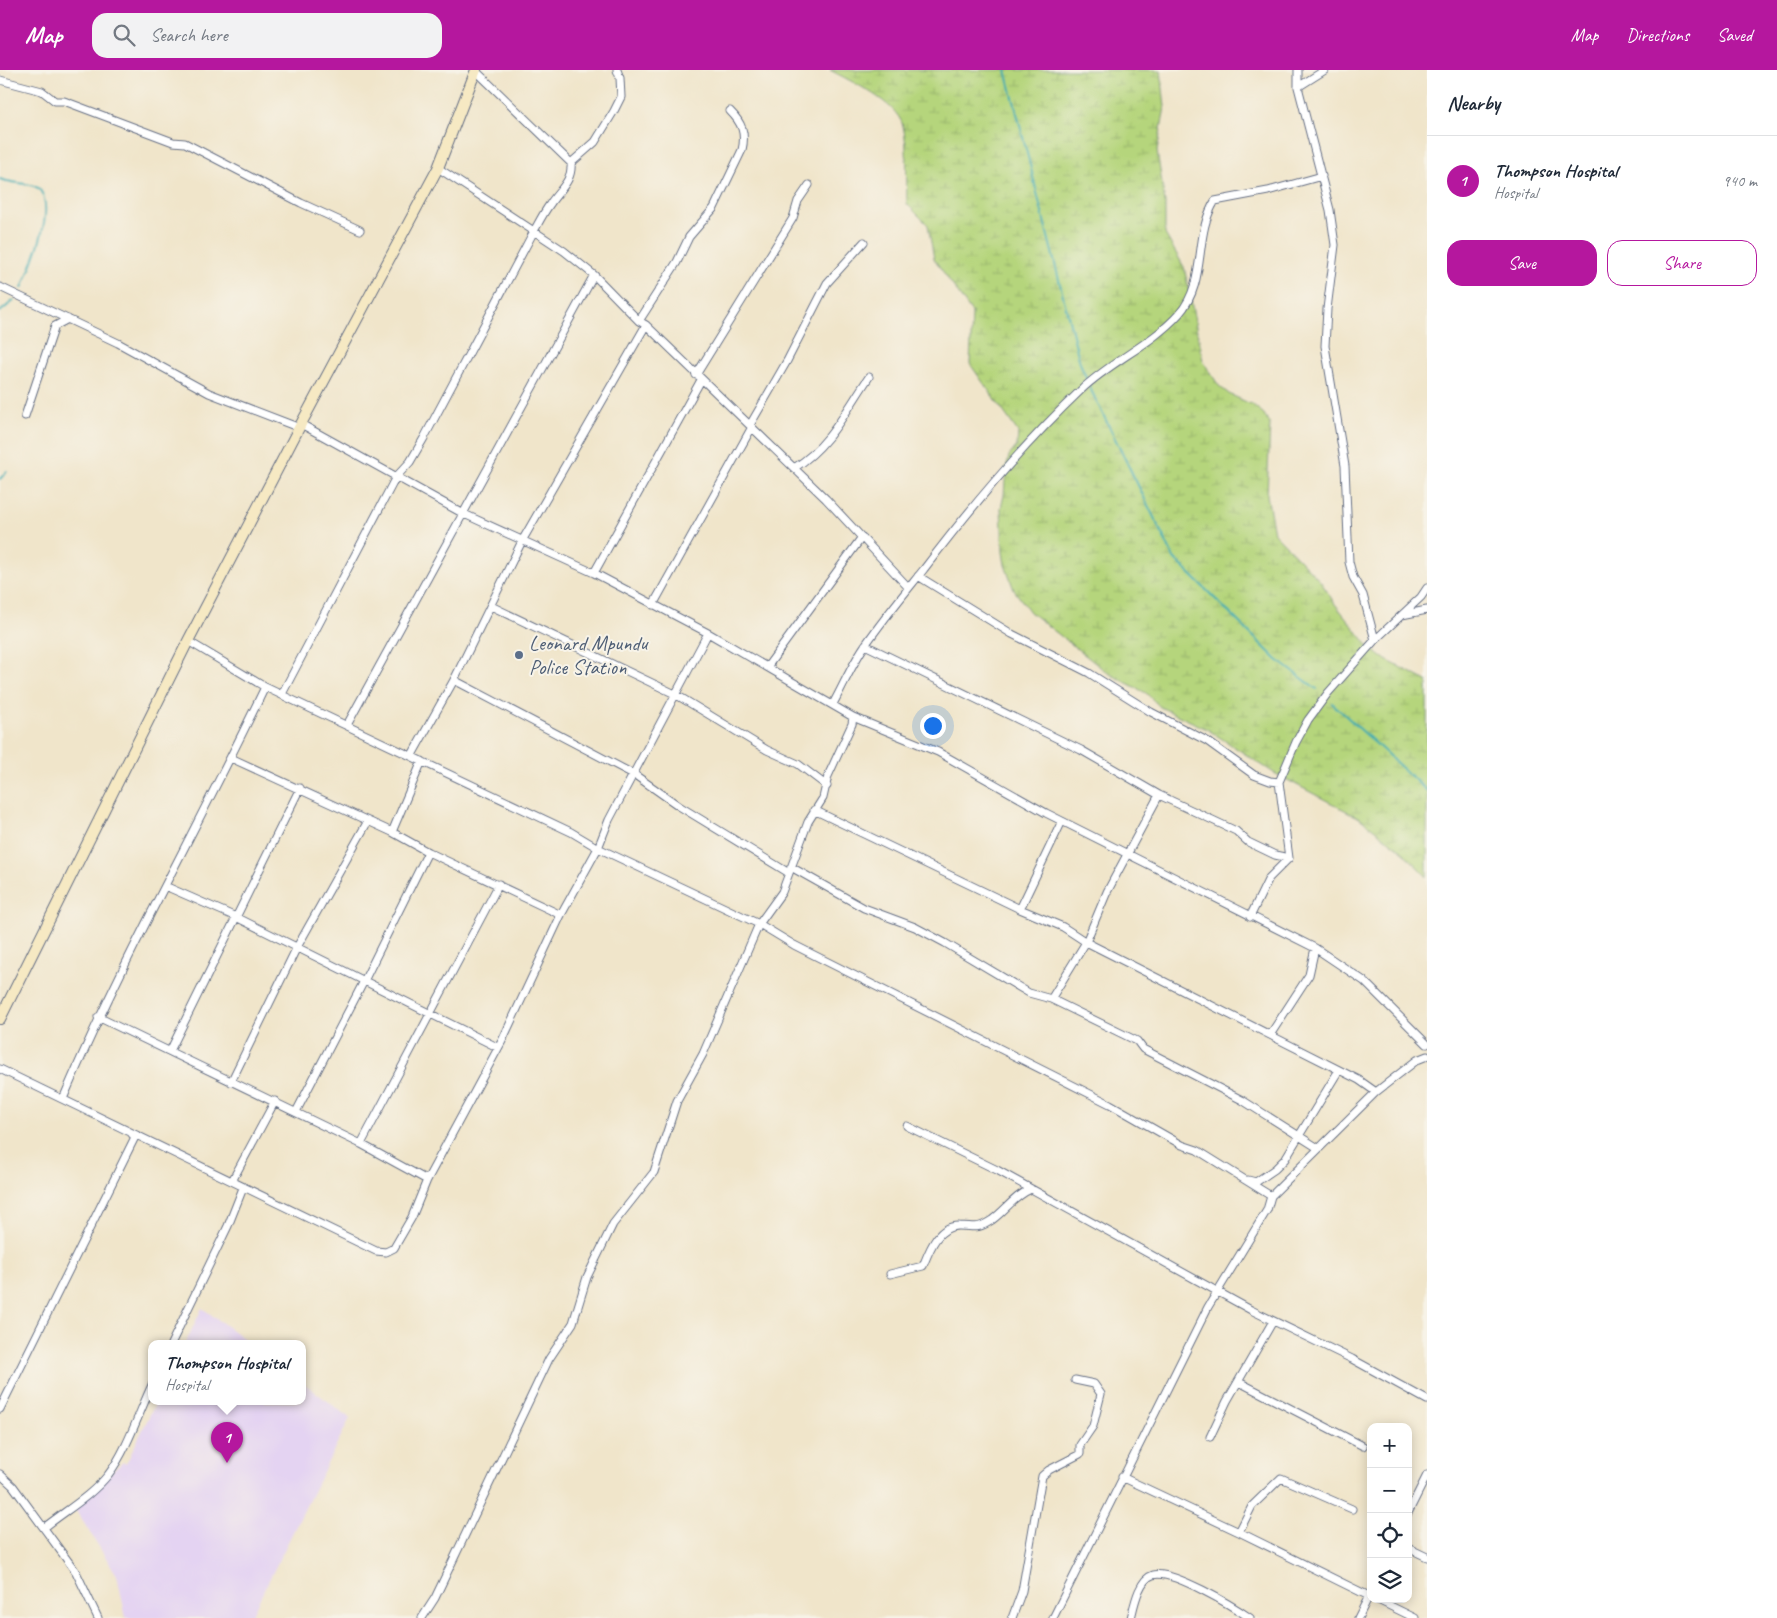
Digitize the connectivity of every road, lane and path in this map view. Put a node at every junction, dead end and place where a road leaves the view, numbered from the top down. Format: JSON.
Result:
{"nodes":[{"id":1,"x":617,"y":70,"type":"edge"},
{"id":2,"x":1298,"y":70,"type":"edge"},
{"id":3,"x":1325,"y":70,"type":"edge"},
{"id":4,"x":476,"y":71,"type":"edge"},
{"id":5,"x":0,"y":80,"type":"edge"},
{"id":6,"x":1298,"y":87,"type":"junction"},
{"id":7,"x":730,"y":111,"type":"dead end"},
{"id":8,"x":571,"y":163,"type":"junction"},
{"id":9,"x":438,"y":168,"type":"junction"},
{"id":10,"x":1322,"y":176,"type":"junction"},
{"id":11,"x":809,"y":185,"type":"dead end"},
{"id":12,"x":360,"y":230,"type":"dead end"},
{"id":13,"x":534,"y":231,"type":"junction"},
{"id":14,"x":864,"y":242,"type":"dead end"},
{"id":15,"x":594,"y":275,"type":"junction"},
{"id":16,"x":0,"y":287,"type":"edge"},
{"id":17,"x":68,"y":319,"type":"junction"},
{"id":18,"x":643,"y":323,"type":"junction"},
{"id":19,"x":869,"y":377,"type":"dead end"},
{"id":20,"x":698,"y":378,"type":"junction"},
{"id":21,"x":25,"y":416,"type":"dead end"},
{"id":22,"x":300,"y":426,"type":"junction"},
{"id":23,"x":751,"y":426,"type":"junction"},
{"id":24,"x":794,"y":468,"type":"junction"},
{"id":25,"x":396,"y":477,"type":"junction"},
{"id":26,"x":462,"y":513,"type":"junction"},
{"id":27,"x":862,"y":537,"type":"junction"},
{"id":28,"x":522,"y":541,"type":"junction"},
{"id":29,"x":594,"y":573,"type":"junction"},
{"id":30,"x":918,"y":576,"type":"junction"},
{"id":31,"x":908,"y":587,"type":"junction"},
{"id":32,"x":1427,"y":588,"type":"edge"},
{"id":33,"x":653,"y":605,"type":"junction"},
{"id":34,"x":491,"y":606,"type":"junction"},
{"id":35,"x":1427,"y":610,"type":"edge"},
{"id":36,"x":1402,"y":615,"type":"junction"},
{"id":37,"x":708,"y":633,"type":"junction"},
{"id":38,"x":1375,"y":640,"type":"junction"},
{"id":39,"x":188,"y":641,"type":"junction"},
{"id":40,"x":865,"y":645,"type":"junction"},
{"id":41,"x":767,"y":668,"type":"junction"},
{"id":42,"x":454,"y":680,"type":"junction"},
{"id":43,"x":265,"y":687,"type":"junction"},
{"id":44,"x":282,"y":694,"type":"junction"},
{"id":45,"x":675,"y":694,"type":"junction"},
{"id":46,"x":833,"y":704,"type":"junction"},
{"id":47,"x":853,"y":717,"type":"junction"},
{"id":48,"x":347,"y":725,"type":"junction"},
{"id":49,"x":412,"y":755,"type":"junction"},
{"id":50,"x":232,"y":758,"type":"junction"},
{"id":51,"x":422,"y":761,"type":"junction"},
{"id":52,"x":635,"y":775,"type":"junction"},
{"id":53,"x":1279,"y":782,"type":"junction"},
{"id":54,"x":827,"y":786,"type":"junction"},
{"id":55,"x":300,"y":788,"type":"junction"},
{"id":56,"x":1159,"y":795,"type":"junction"},
{"id":57,"x":814,"y":810,"type":"junction"},
{"id":58,"x":368,"y":821,"type":"junction"},
{"id":59,"x":1062,"y":821,"type":"junction"},
{"id":60,"x":392,"y":832,"type":"junction"},
{"id":61,"x":598,"y":848,"type":"junction"},
{"id":62,"x":428,"y":852,"type":"junction"},
{"id":63,"x":1127,"y":854,"type":"junction"},
{"id":64,"x":1289,"y":858,"type":"junction"},
{"id":65,"x":790,"y":870,"type":"junction"},
{"id":66,"x":499,"y":884,"type":"junction"},
{"id":67,"x":166,"y":886,"type":"junction"},
{"id":68,"x":1020,"y":909,"type":"junction"},
{"id":69,"x":561,"y":915,"type":"junction"},
{"id":70,"x":236,"y":917,"type":"junction"},
{"id":71,"x":1250,"y":917,"type":"junction"},
{"id":72,"x":758,"y":924,"type":"junction"},
{"id":73,"x":1086,"y":942,"type":"junction"},
{"id":74,"x":1315,"y":948,"type":"junction"},
{"id":75,"x":296,"y":949,"type":"junction"},
{"id":76,"x":364,"y":981,"type":"junction"},
{"id":77,"x":1052,"y":1000,"type":"junction"},
{"id":78,"x":429,"y":1012,"type":"junction"},
{"id":79,"x":98,"y":1017,"type":"junction"},
{"id":80,"x":0,"y":1019,"type":"edge"},
{"id":81,"x":1270,"y":1035,"type":"junction"},
{"id":82,"x":1427,"y":1044,"type":"edge"},
{"id":83,"x":497,"y":1047,"type":"junction"},
{"id":84,"x":170,"y":1051,"type":"junction"},
{"id":85,"x":1427,"y":1056,"type":"edge"},
{"id":86,"x":0,"y":1069,"type":"edge"},
{"id":87,"x":1340,"y":1070,"type":"junction"},
{"id":88,"x":231,"y":1082,"type":"junction"},
{"id":89,"x":1376,"y":1092,"type":"junction"},
{"id":90,"x":63,"y":1099,"type":"junction"},
{"id":91,"x":275,"y":1101,"type":"junction"},
{"id":92,"x":296,"y":1112,"type":"junction"},
{"id":93,"x":907,"y":1126,"type":"dead end"},
{"id":94,"x":130,"y":1132,"type":"junction"},
{"id":95,"x":1300,"y":1136,"type":"junction"},
{"id":96,"x":361,"y":1144,"type":"junction"},
{"id":97,"x":1318,"y":1148,"type":"junction"},
{"id":98,"x":427,"y":1180,"type":"junction"},
{"id":99,"x":1245,"y":1180,"type":"junction"},
{"id":100,"x":232,"y":1181,"type":"junction"},
{"id":101,"x":243,"y":1188,"type":"junction"},
{"id":102,"x":1031,"y":1189,"type":"junction"},
{"id":103,"x":1271,"y":1196,"type":"junction"},
{"id":104,"x":890,"y":1274,"type":"dead end"},
{"id":105,"x":1218,"y":1292,"type":"junction"},
{"id":106,"x":1273,"y":1321,"type":"junction"},
{"id":107,"x":173,"y":1340,"type":"edge"},
{"id":108,"x":1075,"y":1380,"type":"dead end"},
{"id":109,"x":1239,"y":1382,"type":"junction"},
{"id":110,"x":148,"y":1394,"type":"edge"},
{"id":111,"x":1427,"y":1400,"type":"edge"},
{"id":112,"x":0,"y":1409,"type":"edge"},
{"id":113,"x":1210,"y":1437,"type":"dead end"},
{"id":114,"x":1363,"y":1446,"type":"dead end"},
{"id":115,"x":0,"y":1474,"type":"edge"},
{"id":116,"x":1427,"y":1475,"type":"edge"},
{"id":117,"x":1122,"y":1477,"type":"junction"},
{"id":118,"x":1352,"y":1509,"type":"dead end"},
{"id":119,"x":1408,"y":1513,"type":"edge"},
{"id":120,"x":45,"y":1526,"type":"junction"},
{"id":121,"x":1240,"y":1532,"type":"junction"},
{"id":122,"x":1412,"y":1550,"type":"edge"},
{"id":123,"x":1427,"y":1557,"type":"edge"},
{"id":124,"x":1367,"y":1594,"type":"edge"},
{"id":125,"x":1367,"y":1601,"type":"edge"},
{"id":126,"x":1384,"y":1603,"type":"edge"},
{"id":127,"x":98,"y":1618,"type":"edge"},
{"id":128,"x":422,"y":1618,"type":"edge"},
{"id":129,"x":1012,"y":1618,"type":"edge"},
{"id":130,"x":1053,"y":1618,"type":"edge"},
{"id":131,"x":1131,"y":1618,"type":"edge"},
{"id":132,"x":1250,"y":1618,"type":"edge"},
{"id":133,"x":1358,"y":1618,"type":"edge"},
{"id":134,"x":1415,"y":1618,"type":"edge"}],
"edges":[{"from":1,"to":8,"type":"street"},
{"from":2,"to":6,"type":"street"},
{"from":3,"to":6,"type":"street"},
{"from":4,"to":8,"type":"street"},
{"from":4,"to":9,"type":"street"},
{"from":5,"to":12,"type":"street"},
{"from":6,"to":10,"type":"street"},
{"from":7,"to":18,"type":"street"},
{"from":8,"to":13,"type":"street"},
{"from":9,"to":13,"type":"street"},
{"from":9,"to":22,"type":"street"},
{"from":10,"to":30,"type":"street"},
{"from":10,"to":38,"type":"street"},
{"from":11,"to":20,"type":"street"},
{"from":13,"to":15,"type":"street"},
{"from":13,"to":25,"type":"street"},
{"from":14,"to":23,"type":"street"},
{"from":15,"to":18,"type":"street"},
{"from":15,"to":26,"type":"street"},
{"from":16,"to":17,"type":"street"},
{"from":17,"to":21,"type":"street"},
{"from":17,"to":22,"type":"street"},
{"from":18,"to":20,"type":"street"},
{"from":18,"to":28,"type":"street"},
{"from":19,"to":24,"type":"street"},
{"from":20,"to":23,"type":"street"},
{"from":20,"to":29,"type":"street"},
{"from":22,"to":25,"type":"street"},
{"from":22,"to":39,"type":"street"},
{"from":23,"to":24,"type":"street"},
{"from":23,"to":33,"type":"street"},
{"from":24,"to":27,"type":"street"},
{"from":25,"to":26,"type":"street"},
{"from":25,"to":44,"type":"street"},
{"from":26,"to":28,"type":"street"},
{"from":26,"to":48,"type":"street"},
{"from":27,"to":31,"type":"street"},
{"from":27,"to":41,"type":"street"},
{"from":28,"to":29,"type":"street"},
{"from":28,"to":34,"type":"street"},
{"from":29,"to":33,"type":"street"},
{"from":30,"to":31,"type":"street"},
{"from":30,"to":53,"type":"street"},
{"from":31,"to":40,"type":"street"},
{"from":32,"to":36,"type":"street"},
{"from":33,"to":37,"type":"street"},
{"from":34,"to":42,"type":"street"},
{"from":34,"to":45,"type":"street"},
{"from":35,"to":36,"type":"street"},
{"from":36,"to":38,"type":"street"},
{"from":37,"to":41,"type":"street"},
{"from":37,"to":45,"type":"street"},
{"from":38,"to":53,"type":"street"},
{"from":39,"to":43,"type":"street"},
{"from":39,"to":80,"type":"street"},
{"from":40,"to":46,"type":"street"},
{"from":40,"to":56,"type":"street"},
{"from":41,"to":46,"type":"street"},
{"from":42,"to":49,"type":"street"},
{"from":42,"to":52,"type":"street"},
{"from":43,"to":44,"type":"street"},
{"from":43,"to":50,"type":"street"},
{"from":44,"to":48,"type":"street"},
{"from":45,"to":52,"type":"street"},
{"from":45,"to":54,"type":"street"},
{"from":46,"to":47,"type":"street"},
{"from":47,"to":54,"type":"street"},
{"from":47,"to":59,"type":"street"},
{"from":48,"to":49,"type":"street"},
{"from":49,"to":51,"type":"street"},
{"from":50,"to":55,"type":"street"},
{"from":50,"to":67,"type":"street"},
{"from":51,"to":60,"type":"street"},
{"from":51,"to":61,"type":"street"},
{"from":52,"to":61,"type":"street"},
{"from":52,"to":65,"type":"street"},
{"from":53,"to":64,"type":"street"},
{"from":54,"to":57,"type":"street"},
{"from":55,"to":58,"type":"street"},
{"from":55,"to":70,"type":"street"},
{"from":56,"to":63,"type":"street"},
{"from":56,"to":64,"type":"street"},
{"from":57,"to":65,"type":"street"},
{"from":57,"to":68,"type":"street"},
{"from":58,"to":60,"type":"street"},
{"from":58,"to":75,"type":"street"},
{"from":59,"to":63,"type":"street"},
{"from":59,"to":68,"type":"street"},
{"from":60,"to":62,"type":"street"},
{"from":61,"to":69,"type":"street"},
{"from":61,"to":72,"type":"street"},
{"from":62,"to":66,"type":"street"},
{"from":62,"to":76,"type":"street"},
{"from":63,"to":71,"type":"street"},
{"from":63,"to":73,"type":"street"},
{"from":64,"to":71,"type":"street"},
{"from":65,"to":72,"type":"street"},
{"from":65,"to":77,"type":"street"},
{"from":66,"to":69,"type":"street"},
{"from":66,"to":78,"type":"street"},
{"from":67,"to":70,"type":"street"},
{"from":67,"to":79,"type":"street"},
{"from":68,"to":73,"type":"street"},
{"from":69,"to":83,"type":"street"},
{"from":70,"to":75,"type":"street"},
{"from":70,"to":84,"type":"street"},
{"from":71,"to":74,"type":"street"},
{"from":72,"to":99,"type":"street"},
{"from":72,"to":128,"type":"street"},
{"from":73,"to":77,"type":"street"},
{"from":73,"to":81,"type":"street"},
{"from":74,"to":81,"type":"street"},
{"from":74,"to":82,"type":"street"},
{"from":75,"to":76,"type":"street"},
{"from":75,"to":88,"type":"street"},
{"from":76,"to":78,"type":"street"},
{"from":76,"to":92,"type":"street"},
{"from":77,"to":95,"type":"street"},
{"from":78,"to":83,"type":"street"},
{"from":78,"to":96,"type":"street"},
{"from":79,"to":84,"type":"street"},
{"from":79,"to":90,"type":"street"},
{"from":81,"to":87,"type":"street"},
{"from":83,"to":98,"type":"street"},
{"from":84,"to":88,"type":"street"},
{"from":85,"to":89,"type":"street"},
{"from":86,"to":90,"type":"street"},
{"from":87,"to":89,"type":"street"},
{"from":87,"to":95,"type":"street"},
{"from":88,"to":91,"type":"street"},
{"from":89,"to":97,"type":"street"},
{"from":90,"to":94,"type":"street"},
{"from":91,"to":92,"type":"street"},
{"from":91,"to":100,"type":"street"},
{"from":92,"to":96,"type":"street"},
{"from":93,"to":102,"type":"street"},
{"from":94,"to":100,"type":"street"},
{"from":94,"to":112,"type":"street"},
{"from":95,"to":97,"type":"street"},
{"from":95,"to":99,"type":"street"},
{"from":96,"to":98,"type":"street"},
{"from":97,"to":103,"type":"street"},
{"from":98,"to":101,"type":"street"},
{"from":99,"to":103,"type":"street"},
{"from":100,"to":101,"type":"street"},
{"from":101,"to":107,"type":"street"},
{"from":102,"to":104,"type":"street"},
{"from":102,"to":105,"type":"street"},
{"from":103,"to":105,"type":"street"},
{"from":105,"to":106,"type":"street"},
{"from":105,"to":117,"type":"street"},
{"from":106,"to":109,"type":"street"},
{"from":106,"to":111,"type":"street"},
{"from":108,"to":129,"type":"street"},
{"from":109,"to":113,"type":"street"},
{"from":109,"to":114,"type":"street"},
{"from":110,"to":120,"type":"street"},
{"from":115,"to":120,"type":"street"},
{"from":116,"to":119,"type":"street"},
{"from":117,"to":121,"type":"street"},
{"from":117,"to":130,"type":"street"},
{"from":118,"to":121,"type":"street"},
{"from":120,"to":127,"type":"street"},
{"from":121,"to":124,"type":"street"},
{"from":122,"to":123,"type":"street"},
{"from":125,"to":133,"type":"street"},
{"from":126,"to":134,"type":"street"},
{"from":131,"to":132,"type":"street"}]}
